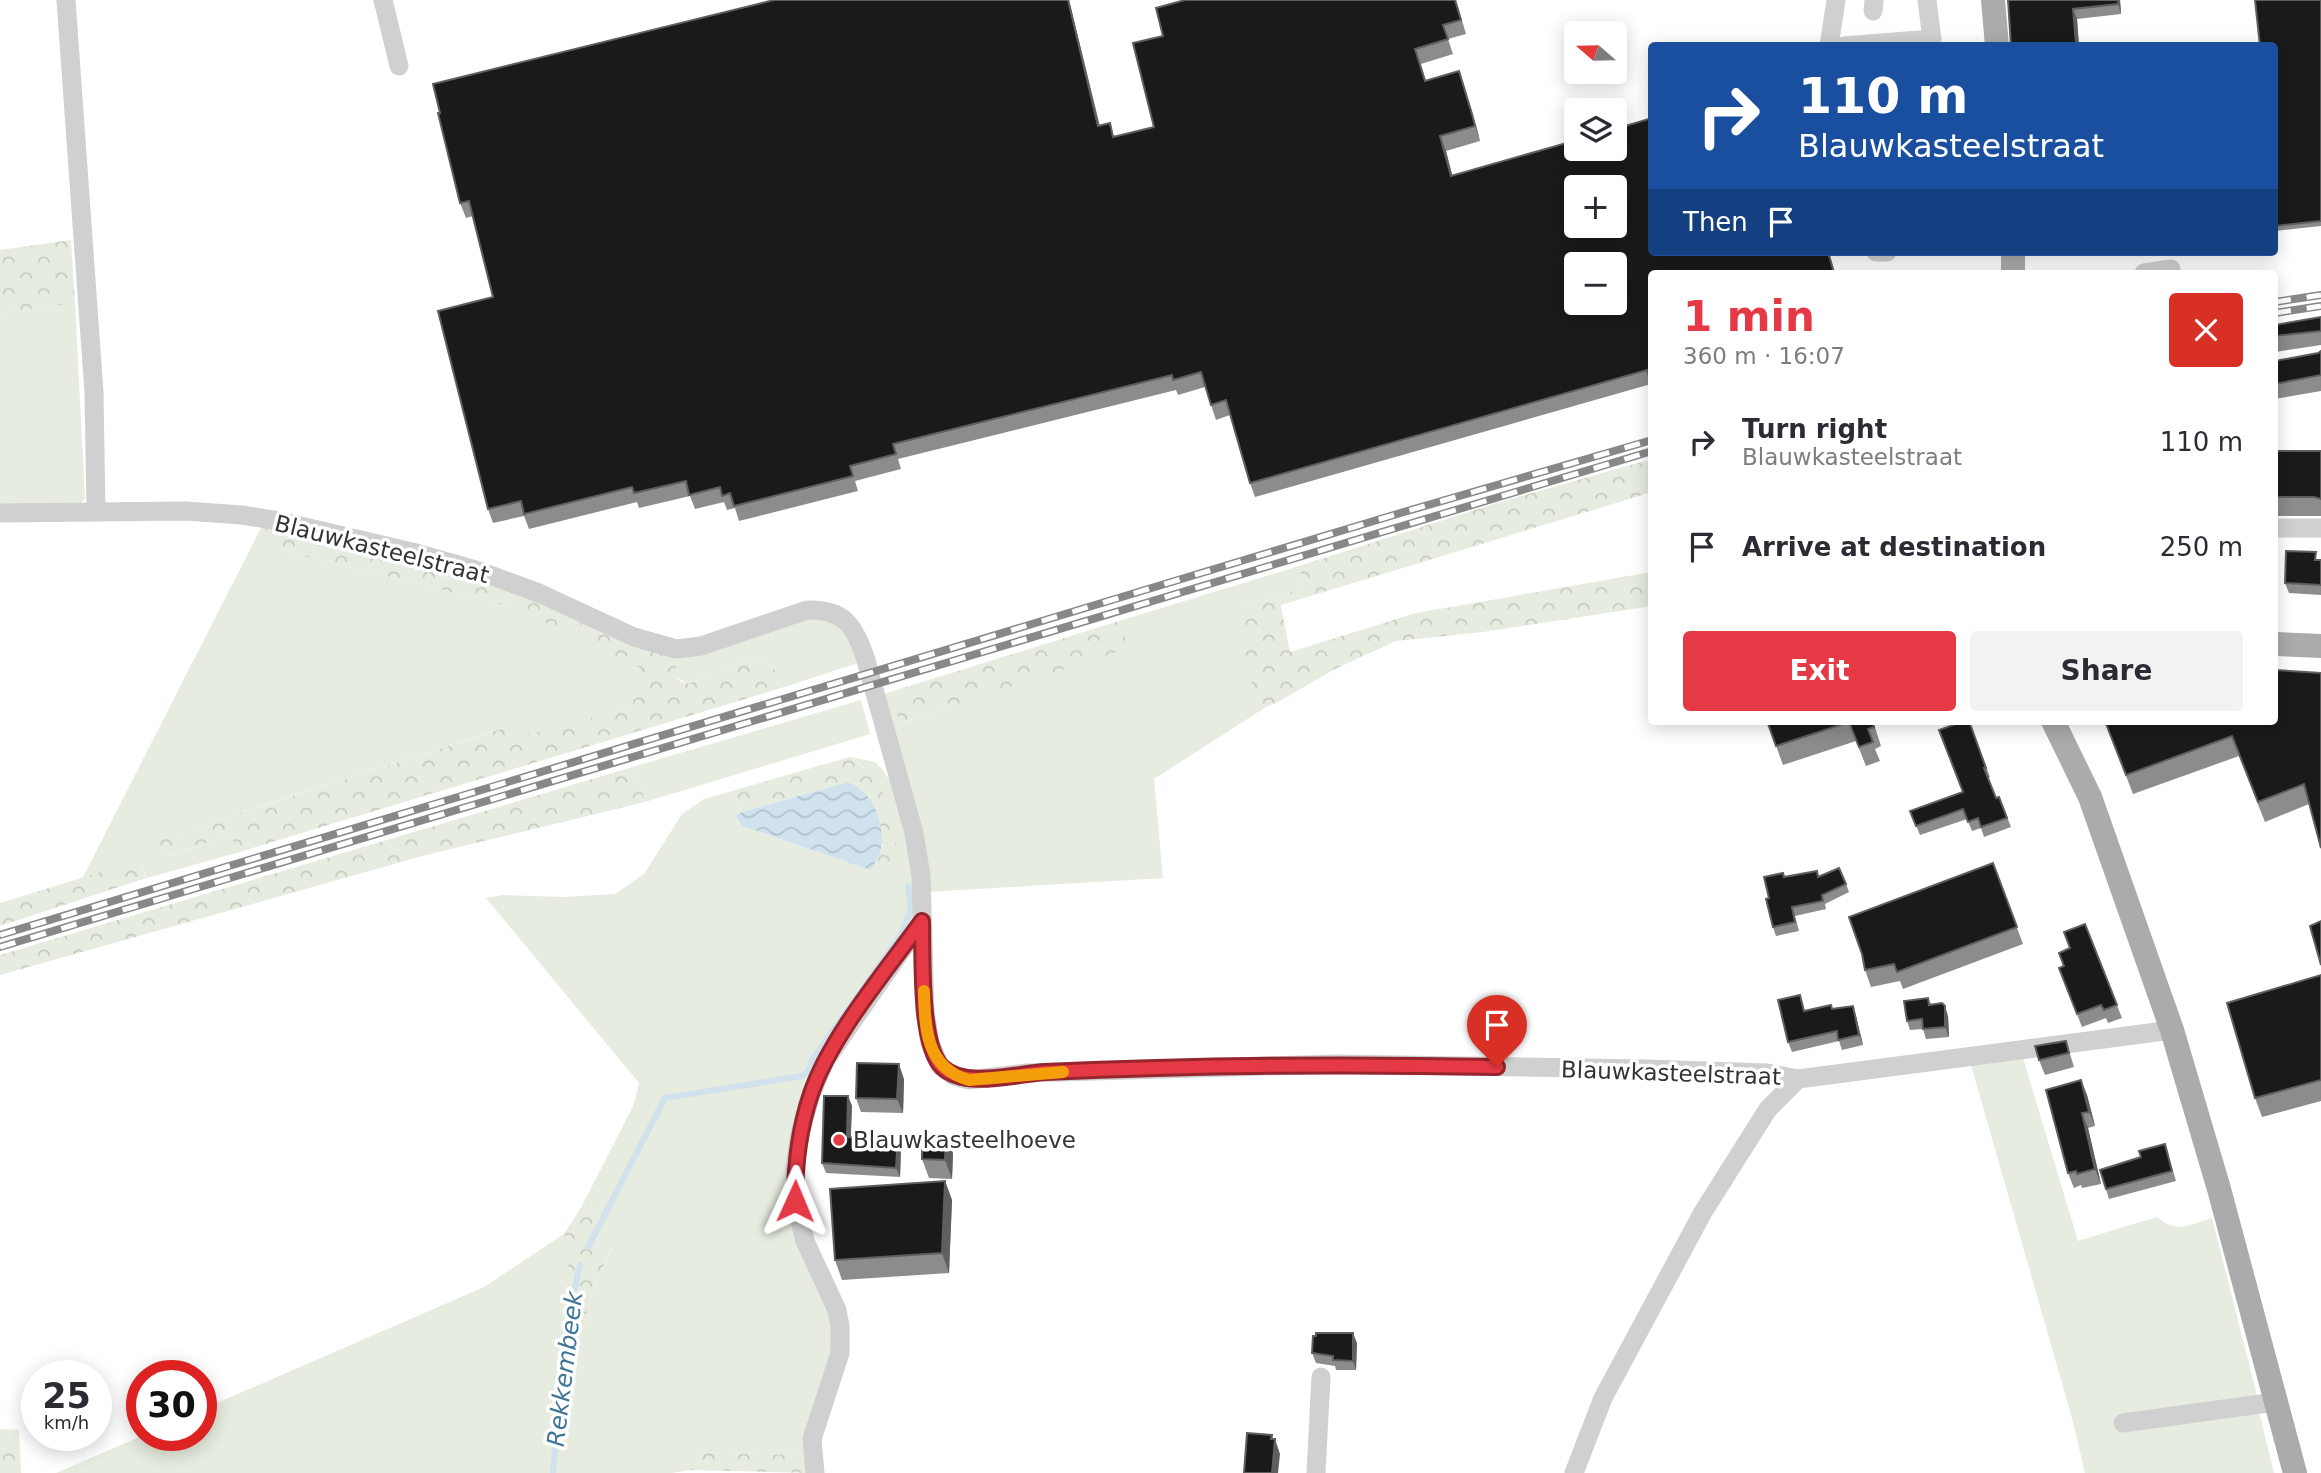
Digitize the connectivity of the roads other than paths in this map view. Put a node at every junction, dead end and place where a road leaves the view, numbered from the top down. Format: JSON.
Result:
{"nodes":[{"id":1,"x":66,"y":0,"type":"edge"},
{"id":2,"x":383,"y":0,"type":"edge"},
{"id":3,"x":1836,"y":0,"type":"edge"},
{"id":4,"x":1927,"y":0,"type":"edge"},
{"id":5,"x":1993,"y":0,"type":"edge"},
{"id":6,"x":1830,"y":42,"type":"edge"},
{"id":7,"x":1894,"y":42,"type":"edge"},
{"id":8,"x":1997,"y":42,"type":"edge"},
{"id":9,"x":399,"y":66,"type":"dead end"},
{"id":10,"x":2171,"y":269,"type":"dead end"},
{"id":11,"x":2164,"y":270,"type":"edge"},
{"id":12,"x":96,"y":512,"type":"junction"},
{"id":13,"x":0,"y":513,"type":"edge"},
{"id":14,"x":2278,"y":528,"type":"edge"},
{"id":15,"x":2321,"y":528,"type":"edge"},
{"id":16,"x":2278,"y":644,"type":"edge"},
{"id":17,"x":2321,"y":646,"type":"edge"},
{"id":18,"x":2055,"y":725,"type":"edge"},
{"id":19,"x":922,"y":921,"type":"junction"},
{"id":20,"x":2172,"y":1030,"type":"junction"},
{"id":21,"x":1798,"y":1079,"type":"junction"},
{"id":22,"x":1321,"y":1377,"type":"dead end"},
{"id":23,"x":2275,"y":1402,"type":"junction"},
{"id":24,"x":2123,"y":1423,"type":"dead end"},
{"id":25,"x":815,"y":1473,"type":"edge"},
{"id":26,"x":1316,"y":1473,"type":"edge"},
{"id":27,"x":1574,"y":1473,"type":"edge"},
{"id":28,"x":2295,"y":1473,"type":"edge"}],
"edges":[{"from":1,"to":12,"type":"street"},
{"from":2,"to":9,"type":"street"},
{"from":3,"to":6,"type":"street"},
{"from":4,"to":7,"type":"street"},
{"from":5,"to":8,"type":"main road"},
{"from":10,"to":11,"type":"street"},
{"from":12,"to":13,"type":"street","name":"Blauwkasteelstraat"},
{"from":12,"to":19,"type":"street","name":"Blauwkasteelstraat"},
{"from":14,"to":15,"type":"street"},
{"from":16,"to":17,"type":"main road"},
{"from":18,"to":20,"type":"main road"},
{"from":19,"to":21,"type":"street","name":"Blauwkasteelstraat"},
{"from":19,"to":25,"type":"street"},
{"from":20,"to":21,"type":"street","name":"Blauwkasteelstraat"},
{"from":20,"to":23,"type":"main road"},
{"from":21,"to":27,"type":"street","name":"Blauwkasteelstraat"},
{"from":22,"to":26,"type":"street"},
{"from":23,"to":24,"type":"street"},
{"from":23,"to":28,"type":"main road"}]}
